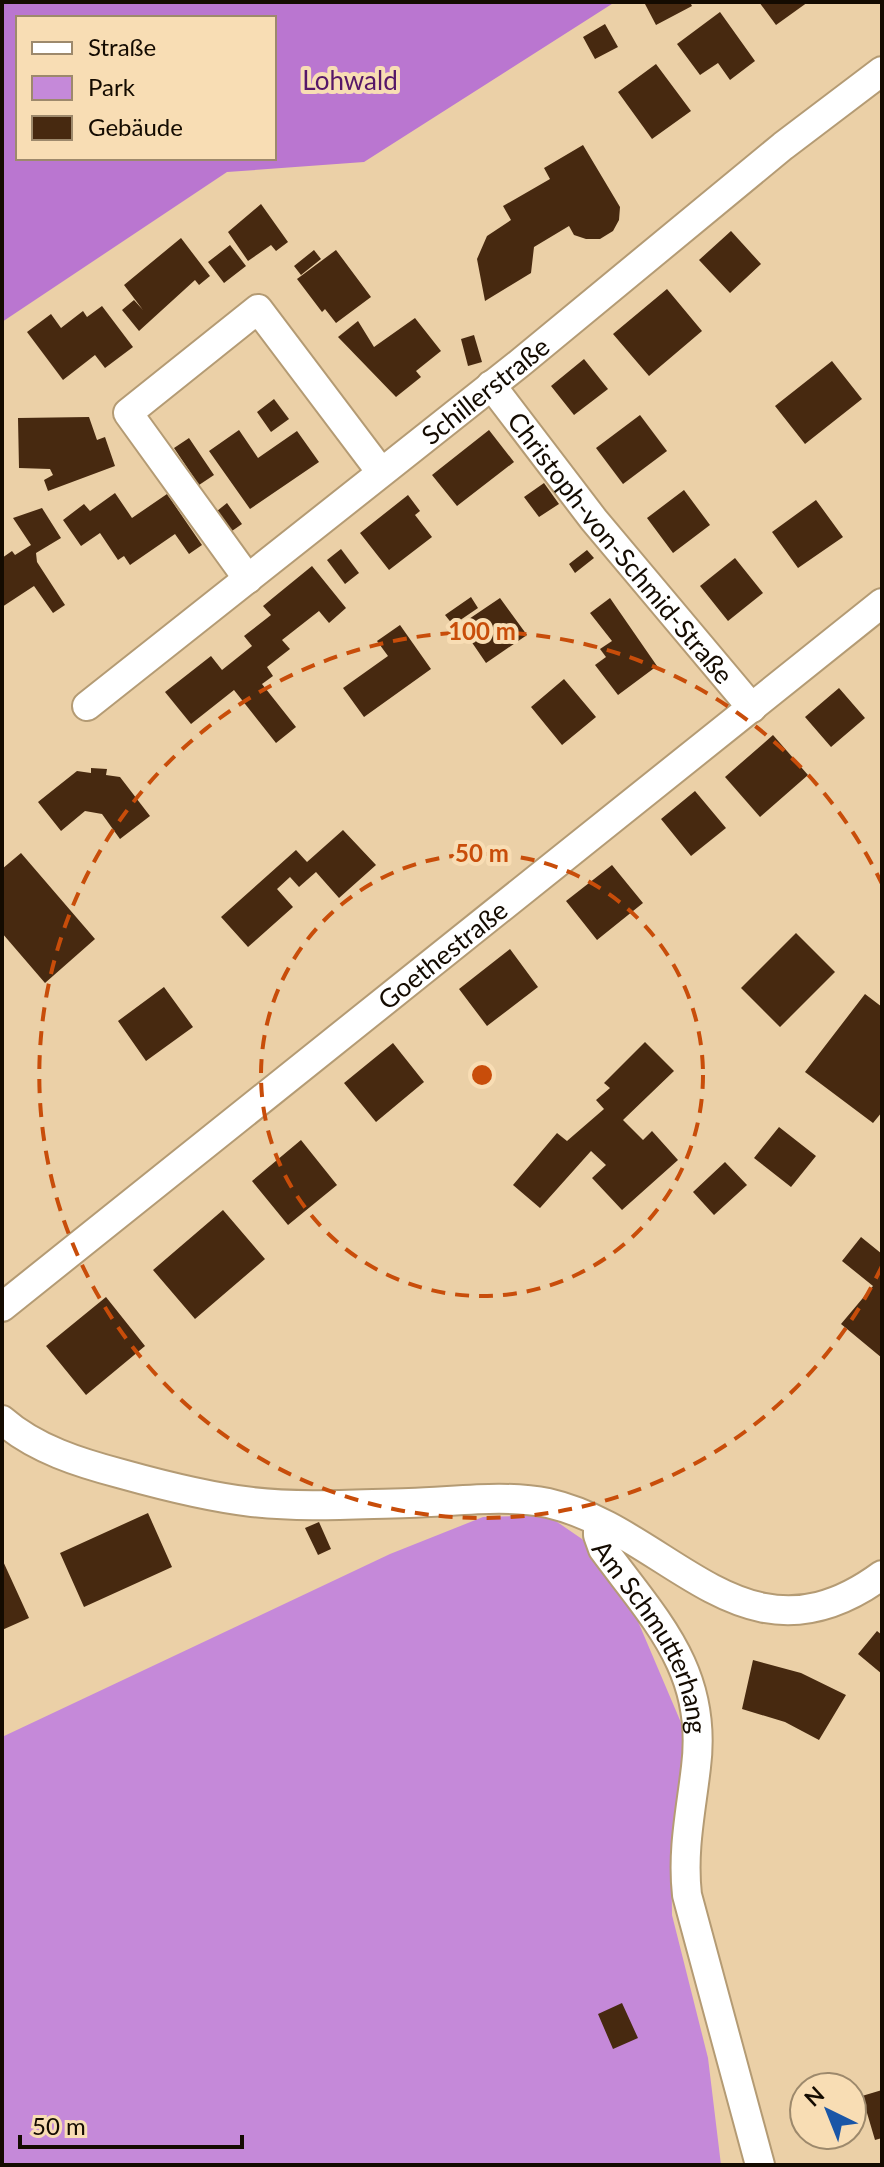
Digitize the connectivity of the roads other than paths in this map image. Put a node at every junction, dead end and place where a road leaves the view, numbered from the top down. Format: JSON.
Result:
{"nodes":[{"id":1,"x":882,"y":71,"type":"edge"},
{"id":2,"x":491,"y":385,"type":"junction"},
{"id":3,"x":381,"y":472,"type":"junction"},
{"id":4,"x":248,"y":579,"type":"junction"},
{"id":5,"x":882,"y":603,"type":"edge"},
{"id":6,"x":87,"y":706,"type":"dead end"},
{"id":7,"x":752,"y":708,"type":"junction"},
{"id":8,"x":2,"y":1307,"type":"edge"},
{"id":9,"x":2,"y":1420,"type":"edge"},
{"id":10,"x":598,"y":1522,"type":"junction"},
{"id":11,"x":882,"y":1575,"type":"edge"},
{"id":12,"x":760,"y":2165,"type":"edge"}],
"edges":[{"from":1,"to":2,"type":"street","name":"Schillerstraße"},
{"from":2,"to":3,"type":"street","name":"Schillerstraße"},
{"from":2,"to":7,"type":"street","name":"Christoph-von-Schmid-Straße"},
{"from":3,"to":4,"type":"street","name":"Schillerstraße"},
{"from":3,"to":4,"type":"street"},
{"from":4,"to":6,"type":"street","name":"Schillerstraße"},
{"from":5,"to":7,"type":"street","name":"Goethestraße"},
{"from":7,"to":8,"type":"street","name":"Goethestraße"},
{"from":9,"to":10,"type":"street","name":"Am Schmutterhang"},
{"from":10,"to":11,"type":"street"},
{"from":10,"to":12,"type":"street","name":"Am Schmutterhang"}]}
